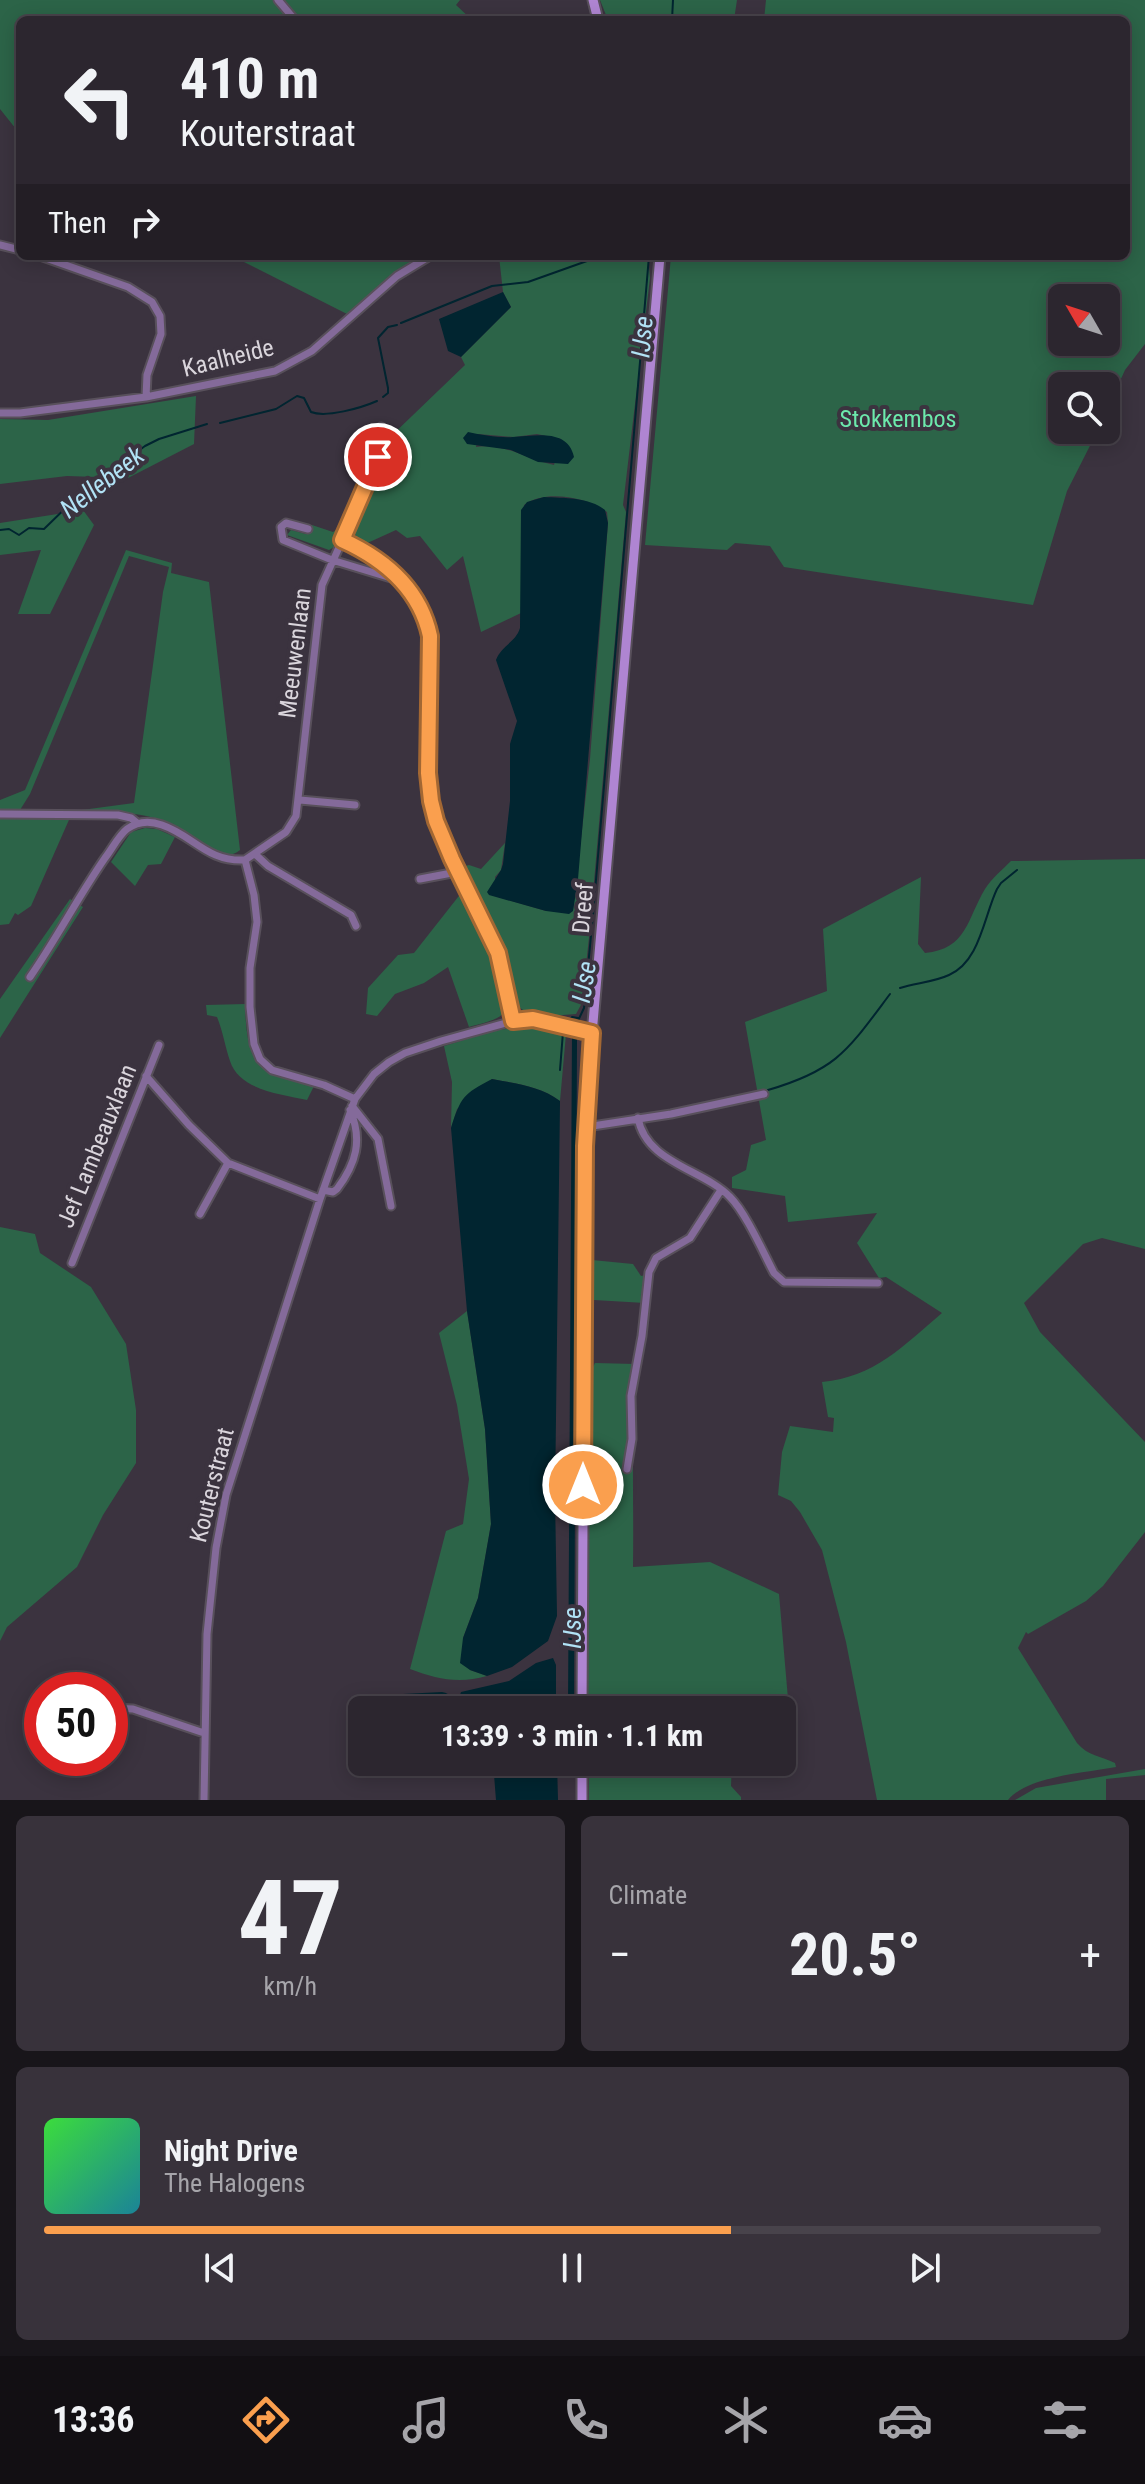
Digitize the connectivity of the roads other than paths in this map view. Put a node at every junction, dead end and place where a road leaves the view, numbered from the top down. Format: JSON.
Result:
{"nodes":[{"id":1,"x":278,"y":0,"type":"edge"},
{"id":2,"x":292,"y":16,"type":"edge"},
{"id":3,"x":51,"y":260,"type":"edge"},
{"id":4,"x":423,"y":260,"type":"edge"},
{"id":5,"x":660,"y":260,"type":"edge"},
{"id":6,"x":146,"y":397,"type":"junction"},
{"id":7,"x":0,"y":413,"type":"edge"},
{"id":8,"x":381,"y":427,"type":"dead end"},
{"id":9,"x":308,"y":529,"type":"dead end"},
{"id":10,"x":342,"y":540,"type":"junction"},
{"id":11,"x":332,"y":560,"type":"junction"},
{"id":12,"x":401,"y":581,"type":"junction"},
{"id":13,"x":300,"y":800,"type":"junction"},
{"id":14,"x":355,"y":805,"type":"dead end"},
{"id":15,"x":0,"y":814,"type":"edge"},
{"id":16,"x":137,"y":823,"type":"junction"},
{"id":17,"x":255,"y":854,"type":"junction"},
{"id":18,"x":245,"y":860,"type":"junction"},
{"id":19,"x":457,"y":872,"type":"junction"},
{"id":20,"x":420,"y":879,"type":"dead end"},
{"id":21,"x":356,"y":926,"type":"dead end"},
{"id":22,"x":30,"y":977,"type":"dead end"},
{"id":23,"x":513,"y":1021,"type":"junction"},
{"id":24,"x":592,"y":1033,"type":"junction"},
{"id":25,"x":159,"y":1045,"type":"dead end"},
{"id":26,"x":146,"y":1076,"type":"junction"},
{"id":27,"x":764,"y":1094,"type":"dead end"},
{"id":28,"x":352,"y":1105,"type":"junction"},
{"id":29,"x":638,"y":1118,"type":"junction"},
{"id":30,"x":586,"y":1127,"type":"junction"},
{"id":31,"x":228,"y":1163,"type":"junction"},
{"id":32,"x":323,"y":1190,"type":"junction"},
{"id":33,"x":721,"y":1190,"type":"junction"},
{"id":34,"x":320,"y":1199,"type":"junction"},
{"id":35,"x":391,"y":1206,"type":"dead end"},
{"id":36,"x":200,"y":1214,"type":"dead end"},
{"id":37,"x":72,"y":1263,"type":"dead end"},
{"id":38,"x":878,"y":1283,"type":"dead end"},
{"id":39,"x":627,"y":1469,"type":"dead end"},
{"id":40,"x":582,"y":1696,"type":"edge"},
{"id":41,"x":128,"y":1709,"type":"edge"},
{"id":42,"x":204,"y":1733,"type":"junction"},
{"id":43,"x":582,"y":1776,"type":"edge"},
{"id":44,"x":204,"y":1800,"type":"edge"},
{"id":45,"x":582,"y":1800,"type":"edge"}],
"edges":[{"from":1,"to":2,"type":"street"},
{"from":3,"to":6,"type":"street"},
{"from":4,"to":6,"type":"street","name":"Kaalheide"},
{"from":5,"to":24,"type":"main road","name":"Dreef"},
{"from":6,"to":7,"type":"street","name":"Kaalheide"},
{"from":8,"to":10,"type":"street","name":"Meeuwenlaan"},
{"from":9,"to":11,"type":"street"},
{"from":10,"to":11,"type":"street","name":"Meeuwenlaan"},
{"from":10,"to":12,"type":"street"},
{"from":11,"to":12,"type":"street"},
{"from":11,"to":13,"type":"street","name":"Meeuwenlaan"},
{"from":12,"to":19,"type":"street"},
{"from":13,"to":14,"type":"street"},
{"from":13,"to":17,"type":"street","name":"Meeuwenlaan"},
{"from":15,"to":16,"type":"street"},
{"from":16,"to":18,"type":"street"},
{"from":16,"to":22,"type":"street"},
{"from":17,"to":18,"type":"street","name":"Meeuwenlaan"},
{"from":17,"to":21,"type":"street"},
{"from":18,"to":28,"type":"street"},
{"from":19,"to":20,"type":"street"},
{"from":19,"to":23,"type":"street"},
{"from":23,"to":24,"type":"street","name":"Kouterstraat"},
{"from":23,"to":28,"type":"street","name":"Kouterstraat"},
{"from":24,"to":30,"type":"main road","name":"Dreef"},
{"from":25,"to":26,"type":"street","name":"Jef Lambeauxlaan"},
{"from":26,"to":31,"type":"street"},
{"from":26,"to":37,"type":"street","name":"Jef Lambeauxlaan"},
{"from":27,"to":29,"type":"street"},
{"from":28,"to":32,"type":"street","name":"Kouterstraat"},
{"from":28,"to":32,"type":"street"},
{"from":28,"to":35,"type":"street"},
{"from":29,"to":30,"type":"street"},
{"from":29,"to":33,"type":"street"},
{"from":30,"to":40,"type":"main road","name":"Dreef"},
{"from":31,"to":34,"type":"street"},
{"from":31,"to":36,"type":"street"},
{"from":32,"to":34,"type":"street","name":"Kouterstraat"},
{"from":33,"to":38,"type":"street"},
{"from":33,"to":39,"type":"street"},
{"from":34,"to":42,"type":"street","name":"Kouterstraat"},
{"from":41,"to":42,"type":"street"},
{"from":42,"to":44,"type":"street","name":"Kouterstraat"},
{"from":43,"to":45,"type":"main road"}]}
